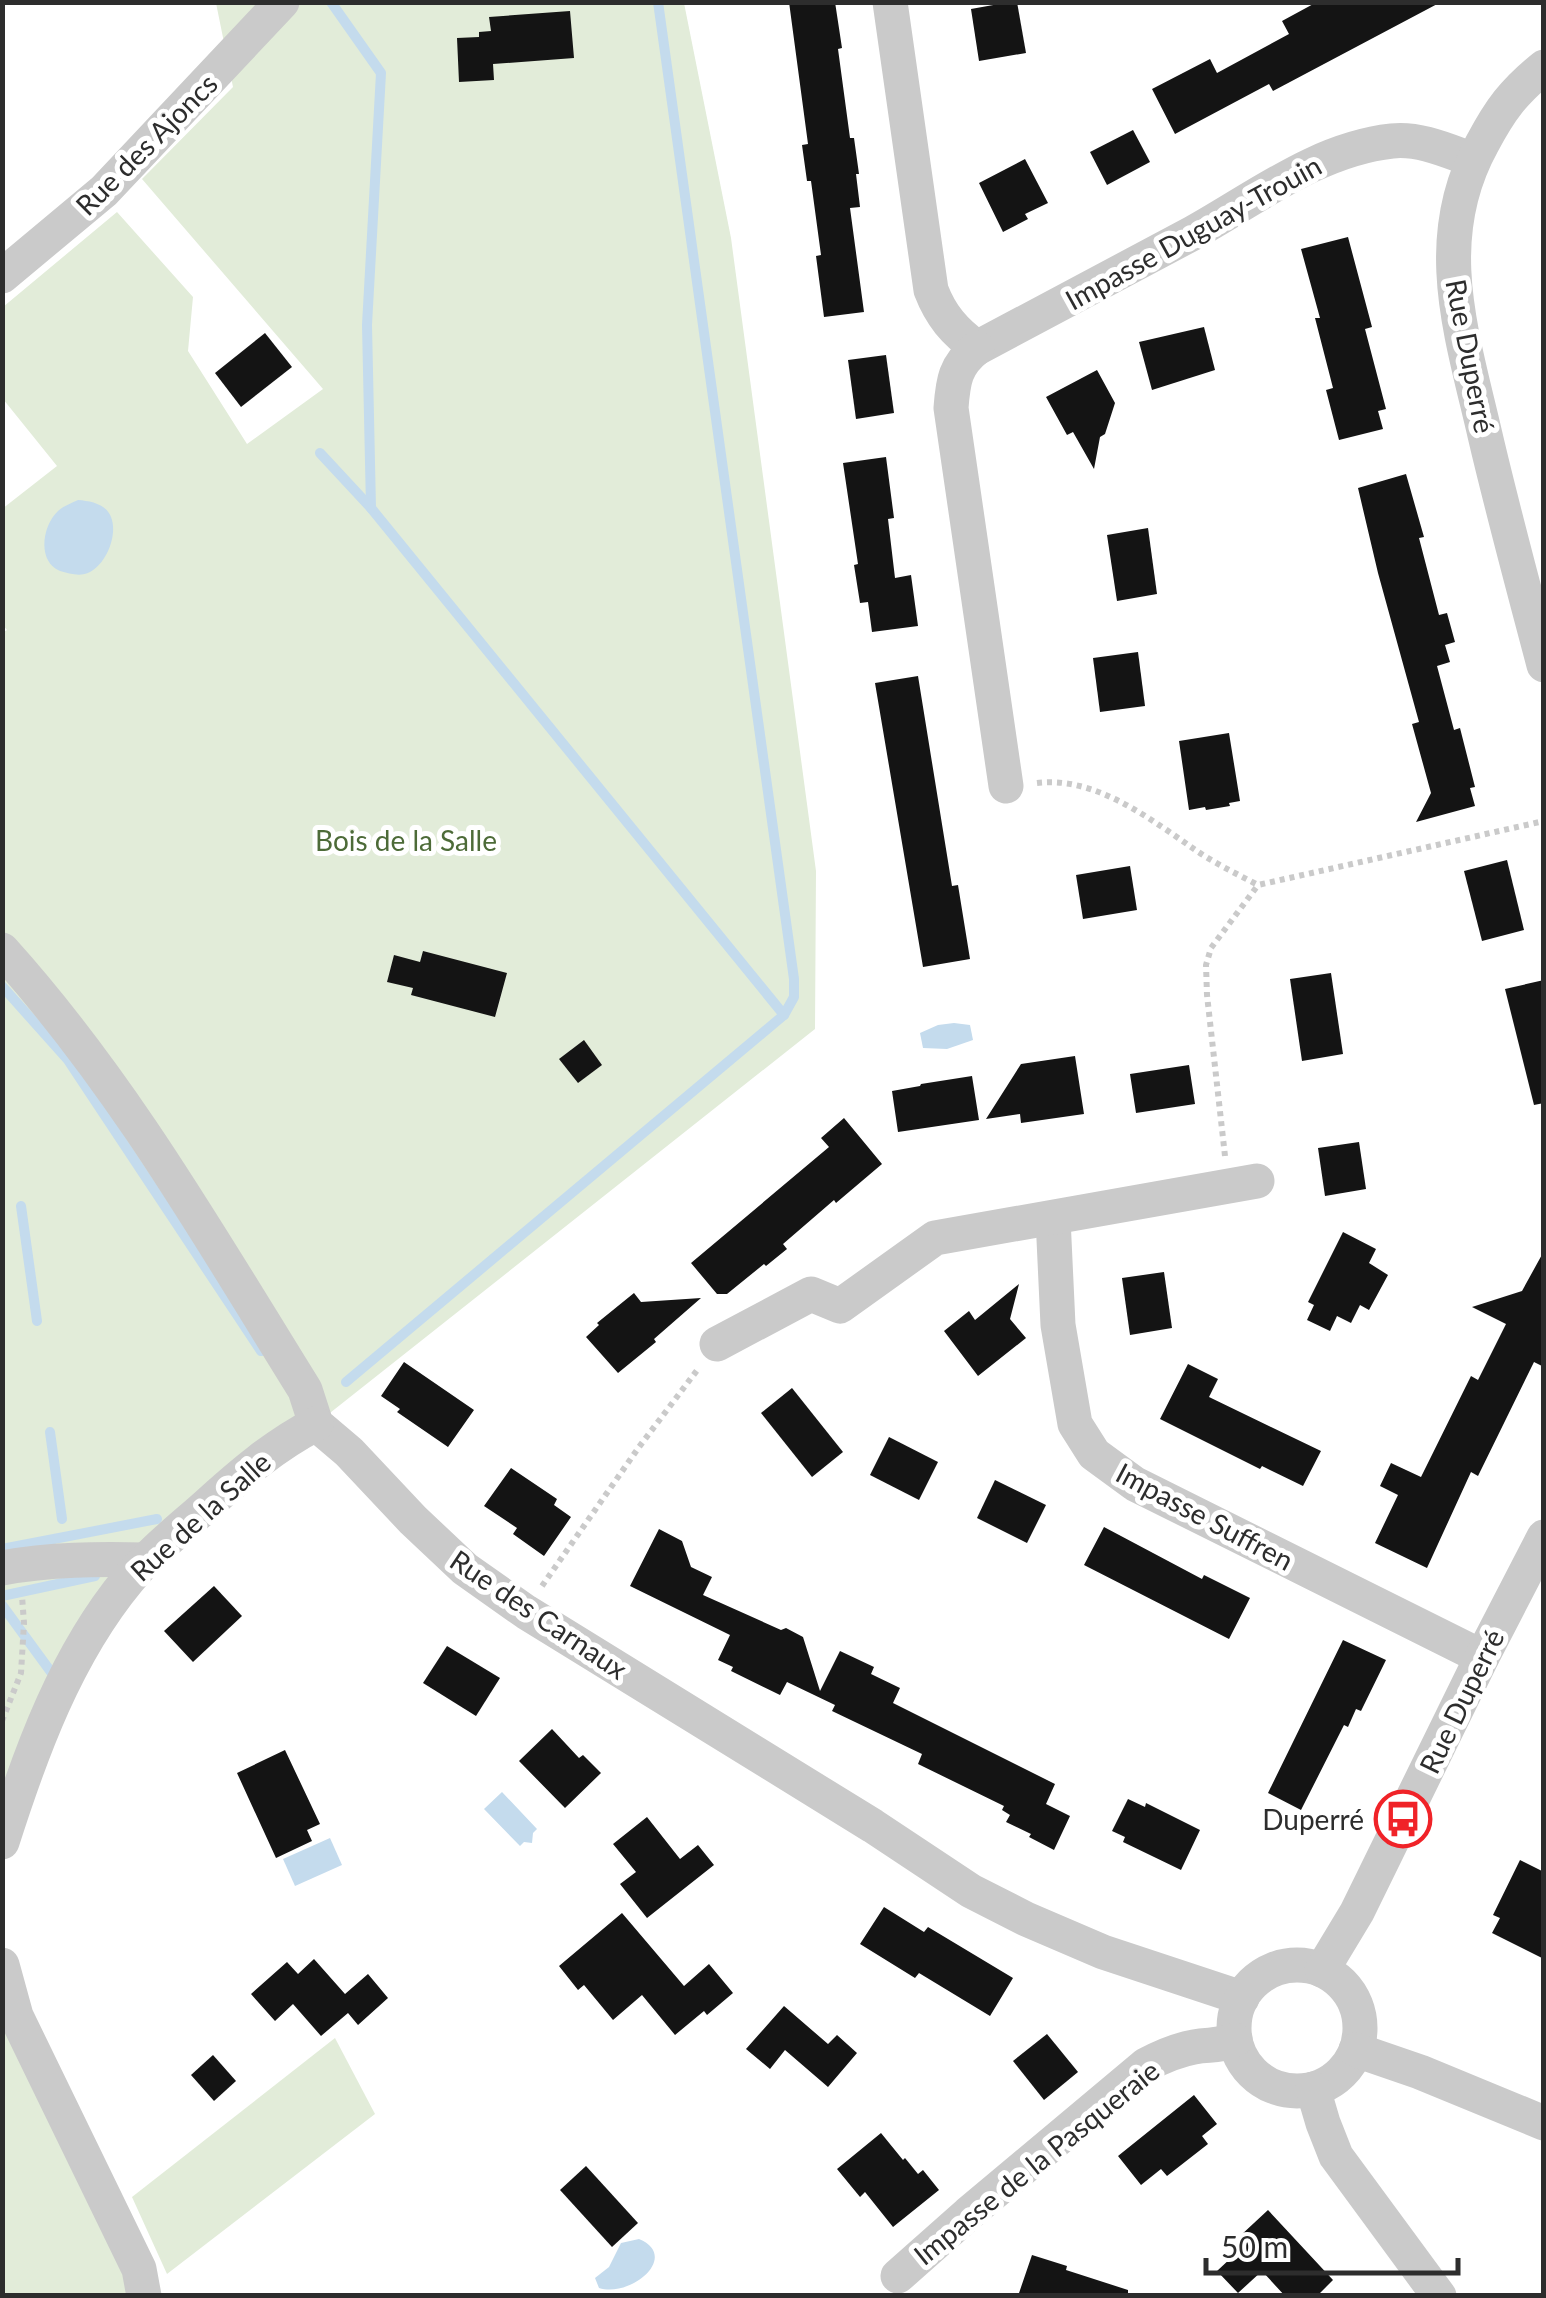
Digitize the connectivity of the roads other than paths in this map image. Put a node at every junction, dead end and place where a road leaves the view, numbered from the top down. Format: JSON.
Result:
{"nodes":[{"id":1,"x":282,"y":2,"type":"edge"},
{"id":2,"x":890,"y":2,"type":"edge"},
{"id":3,"x":1544,"y":67,"type":"edge"},
{"id":4,"x":1473,"y":160,"type":"junction"},
{"id":5,"x":2,"y":276,"type":"edge"},
{"id":6,"x":978,"y":348,"type":"junction"},
{"id":7,"x":1544,"y":666,"type":"edge"},
{"id":8,"x":1006,"y":786,"type":"road end"},
{"id":9,"x":2,"y":950,"type":"edge"},
{"id":10,"x":1243,"y":1184,"type":"road end"},
{"id":11,"x":1052,"y":1218,"type":"junction"},
{"id":12,"x":717,"y":1344,"type":"road end"},
{"id":13,"x":316,"y":1424,"type":"junction"},
{"id":14,"x":1544,"y":1537,"type":"edge"},
{"id":15,"x":146,"y":1560,"type":"junction"},
{"id":16,"x":11,"y":1566,"type":"edge"},
{"id":17,"x":1482,"y":1657,"type":"junction"},
{"id":18,"x":2,"y":1842,"type":"edge"},
{"id":19,"x":2,"y":1965,"type":"edge"},
{"id":20,"x":1322,"y":1970,"type":"junction"},
{"id":21,"x":1242,"y":1998,"type":"junction"},
{"id":22,"x":1235,"y":2040,"type":"junction"},
{"id":23,"x":1356,"y":2050,"type":"junction"},
{"id":24,"x":1313,"y":2089,"type":"junction"},
{"id":25,"x":1544,"y":2123,"type":"edge"},
{"id":26,"x":898,"y":2276,"type":"dead end"},
{"id":27,"x":144,"y":2296,"type":"edge"},
{"id":28,"x":1439,"y":2296,"type":"edge"}],
"edges":[{"from":1,"to":5,"type":"street","name":"Rue des Ajoncs"},
{"from":2,"to":6,"type":"street"},
{"from":3,"to":4,"type":"street","name":"Rue Duperré"},
{"from":4,"to":6,"type":"street","name":"Impasse Duguay-Trouin"},
{"from":4,"to":7,"type":"street","name":"Rue Duperré"},
{"from":6,"to":8,"type":"street","name":"Impasse Duguay-Trouin"},
{"from":9,"to":13,"type":"street","name":"Rue des Carnaux"},
{"from":10,"to":11,"type":"street"},
{"from":11,"to":12,"type":"street"},
{"from":11,"to":17,"type":"street","name":"Impasse Suffren"},
{"from":13,"to":15,"type":"street","name":"Rue de la Salle"},
{"from":13,"to":21,"type":"street","name":"Rue des Carnaux"},
{"from":14,"to":17,"type":"street","name":"Rue Duperré"},
{"from":15,"to":16,"type":"street"},
{"from":15,"to":18,"type":"street","name":"Rue de la Salle"},
{"from":17,"to":20,"type":"street","name":"Rue Duperré"},
{"from":19,"to":27,"type":"street"},
{"from":20,"to":21,"type":"street"},
{"from":20,"to":23,"type":"street"},
{"from":21,"to":22,"type":"street"},
{"from":22,"to":24,"type":"street"},
{"from":22,"to":26,"type":"street","name":"Impasse de la Pasqueraie"},
{"from":23,"to":24,"type":"street"},
{"from":23,"to":25,"type":"street"},
{"from":24,"to":28,"type":"street"}]}
